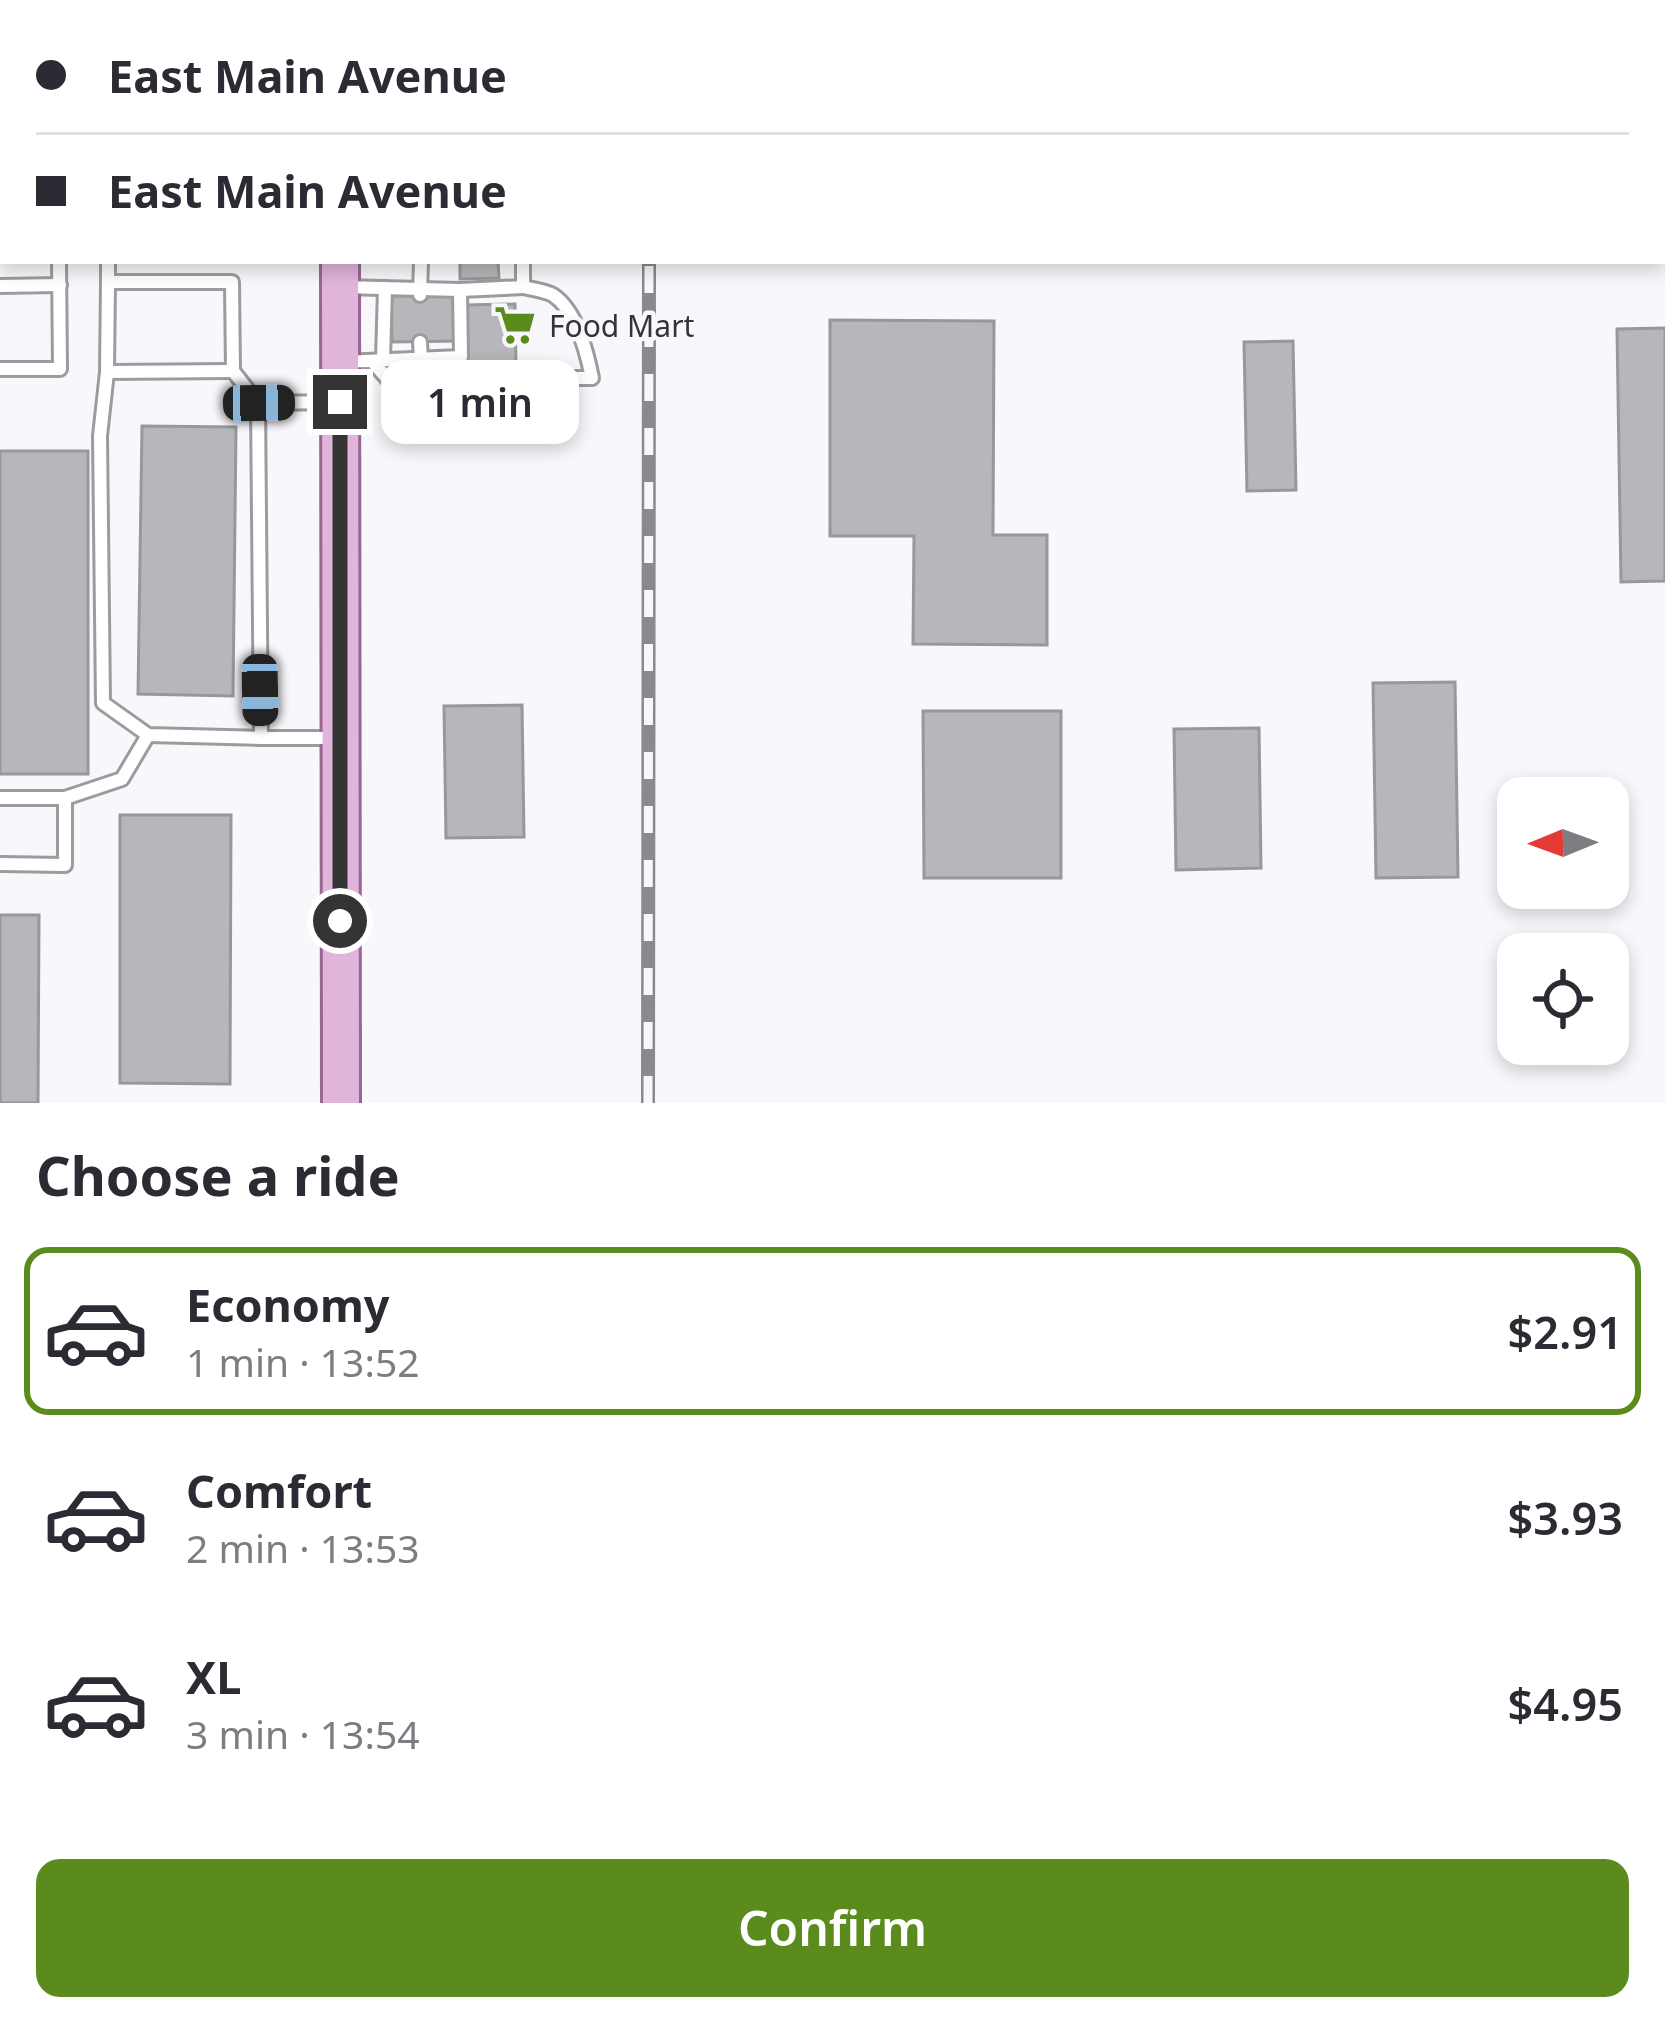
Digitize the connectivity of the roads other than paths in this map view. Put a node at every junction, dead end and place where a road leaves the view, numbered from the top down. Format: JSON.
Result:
{"nodes":[{"id":1,"x":59,"y":264,"type":"edge"},
{"id":2,"x":107,"y":264,"type":"edge"},
{"id":3,"x":421,"y":264,"type":"edge"},
{"id":4,"x":523,"y":264,"type":"edge"},
{"id":5,"x":340,"y":274,"type":"edge"},
{"id":6,"x":108,"y":282,"type":"junction"},
{"id":7,"x":60,"y":285,"type":"junction"},
{"id":8,"x":0,"y":286,"type":"edge"},
{"id":9,"x":524,"y":287,"type":"junction"},
{"id":10,"x":385,"y":288,"type":"junction"},
{"id":11,"x":460,"y":290,"type":"junction"},
{"id":12,"x":420,"y":292,"type":"junction"},
{"id":13,"x":419,"y":342,"type":"dead end"},
{"id":14,"x":421,"y":360,"type":"junction"},
{"id":15,"x":365,"y":361,"type":"junction"},
{"id":16,"x":0,"y":369,"type":"edge"},
{"id":17,"x":233,"y":371,"type":"junction"},
{"id":18,"x":107,"y":372,"type":"junction"},
{"id":19,"x":552,"y":378,"type":"dead end"},
{"id":20,"x":419,"y":384,"type":"dead end"},
{"id":21,"x":340,"y":402,"type":"junction"},
{"id":22,"x":259,"y":403,"type":"junction"},
{"id":23,"x":148,"y":735,"type":"junction"},
{"id":24,"x":261,"y":738,"type":"junction"},
{"id":25,"x":340,"y":739,"type":"junction"},
{"id":26,"x":0,"y":798,"type":"edge"},
{"id":27,"x":65,"y":798,"type":"junction"},
{"id":28,"x":0,"y":864,"type":"edge"},
{"id":29,"x":341,"y":1103,"type":"edge"}],
"edges":[{"from":1,"to":7,"type":"lane"},
{"from":2,"to":6,"type":"lane"},
{"from":3,"to":12,"type":"lane"},
{"from":4,"to":9,"type":"lane"},
{"from":5,"to":10,"type":"lane"},
{"from":5,"to":15,"type":"main road"},
{"from":6,"to":17,"type":"lane"},
{"from":6,"to":18,"type":"lane"},
{"from":7,"to":8,"type":"lane"},
{"from":7,"to":16,"type":"lane"},
{"from":9,"to":11,"type":"lane"},
{"from":9,"to":19,"type":"lane"},
{"from":10,"to":12,"type":"lane"},
{"from":10,"to":15,"type":"lane"},
{"from":11,"to":12,"type":"lane"},
{"from":11,"to":14,"type":"lane"},
{"from":13,"to":14,"type":"lane"},
{"from":14,"to":15,"type":"lane"},
{"from":15,"to":20,"type":"lane"},
{"from":15,"to":21,"type":"main road"},
{"from":17,"to":18,"type":"lane"},
{"from":17,"to":22,"type":"lane"},
{"from":18,"to":23,"type":"lane"},
{"from":21,"to":22,"type":"lane"},
{"from":21,"to":25,"type":"main road"},
{"from":22,"to":24,"type":"lane"},
{"from":23,"to":24,"type":"lane"},
{"from":23,"to":27,"type":"lane"},
{"from":24,"to":25,"type":"lane"},
{"from":25,"to":29,"type":"main road"},
{"from":26,"to":27,"type":"lane"},
{"from":27,"to":28,"type":"lane"}]}
